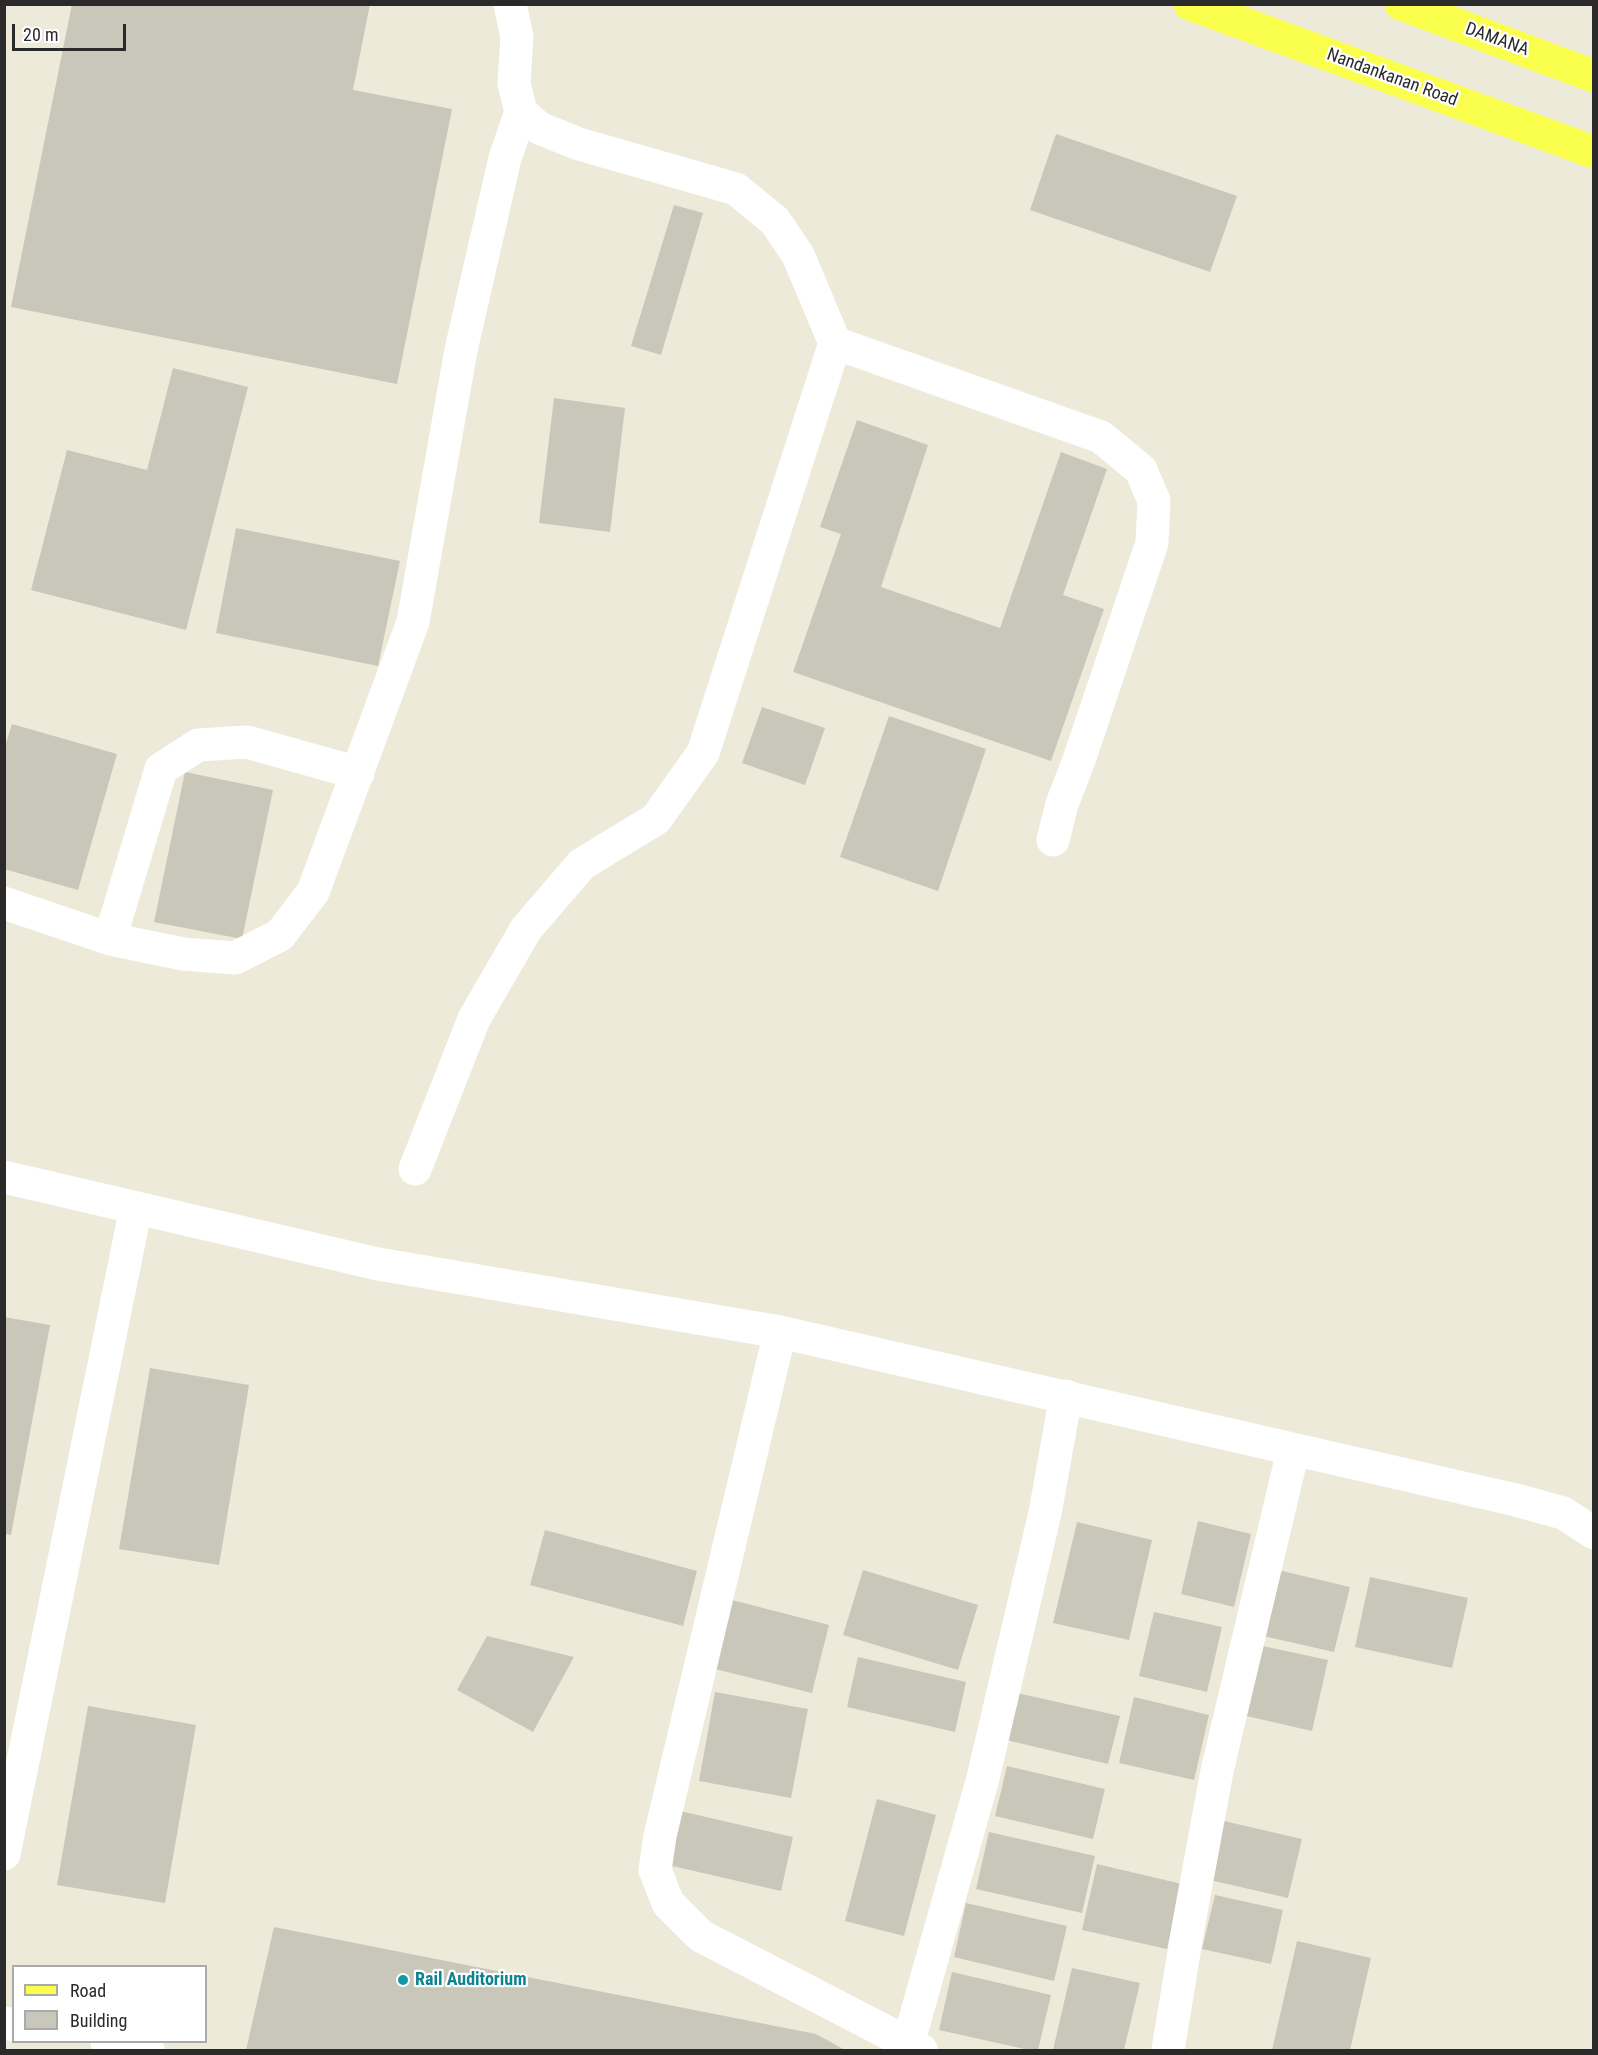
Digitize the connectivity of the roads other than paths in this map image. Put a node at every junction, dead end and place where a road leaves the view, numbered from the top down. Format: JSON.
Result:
{"nodes":[{"id":1,"x":510,"y":4,"type":"edge"},
{"id":2,"x":1190,"y":4,"type":"edge"},
{"id":3,"x":1401,"y":4,"type":"edge"},
{"id":4,"x":1593,"y":76,"type":"edge"},
{"id":5,"x":521,"y":112,"type":"junction"},
{"id":6,"x":1593,"y":152,"type":"edge"},
{"id":7,"x":835,"y":343,"type":"junction"},
{"id":8,"x":358,"y":773,"type":"junction"},
{"id":9,"x":1053,"y":840,"type":"dead end"},
{"id":10,"x":4,"y":903,"type":"edge"},
{"id":11,"x":110,"y":939,"type":"junction"},
{"id":12,"x":415,"y":1169,"type":"dead end"},
{"id":13,"x":4,"y":1177,"type":"edge"},
{"id":14,"x":136,"y":1208,"type":"junction"},
{"id":15,"x":780,"y":1332,"type":"junction"},
{"id":16,"x":1066,"y":1396,"type":"junction"},
{"id":17,"x":1293,"y":1450,"type":"junction"},
{"id":18,"x":1593,"y":1533,"type":"edge"},
{"id":19,"x":4,"y":1854,"type":"edge"},
{"id":20,"x":112,"y":2043,"type":"edge"},
{"id":21,"x":914,"y":2047,"type":"edge"},
{"id":22,"x":148,"y":2050,"type":"edge"},
{"id":23,"x":1168,"y":2050,"type":"edge"}],
"edges":[{"from":1,"to":5,"type":"street"},
{"from":2,"to":6,"type":"main road","name":"Nandankanan Road"},
{"from":3,"to":4,"type":"main road","name":"DAMANA"},
{"from":5,"to":7,"type":"street"},
{"from":5,"to":8,"type":"street"},
{"from":7,"to":9,"type":"street"},
{"from":7,"to":12,"type":"street"},
{"from":8,"to":11,"type":"street"},
{"from":8,"to":11,"type":"street"},
{"from":10,"to":11,"type":"street"},
{"from":13,"to":14,"type":"street"},
{"from":14,"to":15,"type":"street"},
{"from":14,"to":19,"type":"street"},
{"from":15,"to":16,"type":"street"},
{"from":15,"to":21,"type":"street"},
{"from":16,"to":17,"type":"street"},
{"from":16,"to":21,"type":"street"},
{"from":17,"to":18,"type":"street"},
{"from":17,"to":23,"type":"street"},
{"from":20,"to":22,"type":"street"}]}
